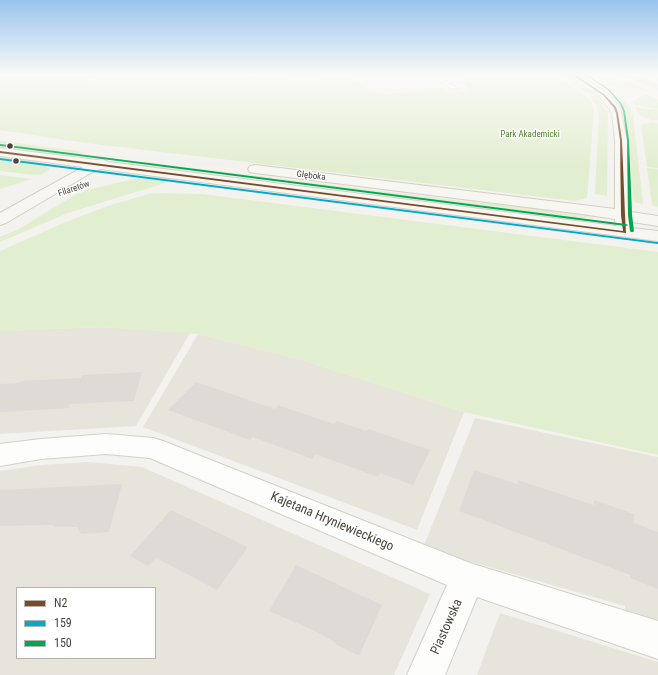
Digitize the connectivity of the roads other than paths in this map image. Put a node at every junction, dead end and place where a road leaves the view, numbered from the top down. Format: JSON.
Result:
{"nodes":[{"id":1,"x":613,"y":106,"type":"edge"},
{"id":2,"x":0,"y":138,"type":"edge"},
{"id":3,"x":94,"y":149,"type":"junction"},
{"id":4,"x":0,"y":152,"type":"edge"},
{"id":5,"x":97,"y":164,"type":"junction"},
{"id":6,"x":153,"y":164,"type":"junction"},
{"id":7,"x":21,"y":209,"type":"junction"},
{"id":8,"x":623,"y":215,"type":"junction"},
{"id":9,"x":0,"y":220,"type":"edge"},
{"id":10,"x":658,"y":221,"type":"edge"},
{"id":11,"x":625,"y":232,"type":"junction"},
{"id":12,"x":658,"y":236,"type":"edge"},
{"id":13,"x":0,"y":456,"type":"edge"},
{"id":14,"x":468,"y":578,"type":"junction"},
{"id":15,"x":658,"y":640,"type":"edge"},
{"id":16,"x":426,"y":675,"type":"edge"}],
"edges":[{"from":1,"to":8,"type":"main road"},
{"from":2,"to":3,"type":"main road","name":"Głęboka"},
{"from":3,"to":5,"type":"main road"},
{"from":3,"to":6,"type":"main road","name":"Głęboka"},
{"from":4,"to":5,"type":"main road","name":"Głęboka"},
{"from":5,"to":6,"type":"main road","name":"Głęboka"},
{"from":5,"to":7,"type":"main road","name":"Filaretów"},
{"from":6,"to":7,"type":"main road","name":"Filaretów"},
{"from":6,"to":8,"type":"main road","name":"Głęboka"},
{"from":6,"to":11,"type":"main road","name":"Głęboka"},
{"from":7,"to":9,"type":"main road","name":"Filaretów"},
{"from":8,"to":10,"type":"main road","name":"Głęboka"},
{"from":8,"to":11,"type":"main road"},
{"from":11,"to":12,"type":"main road","name":"Głęboka"},
{"from":13,"to":14,"type":"street","name":"Kajetana Hryniewieckiego"},
{"from":14,"to":15,"type":"street","name":"Kajetana Hryniewieckiego"},
{"from":14,"to":16,"type":"street","name":"Piastowska"}]}
